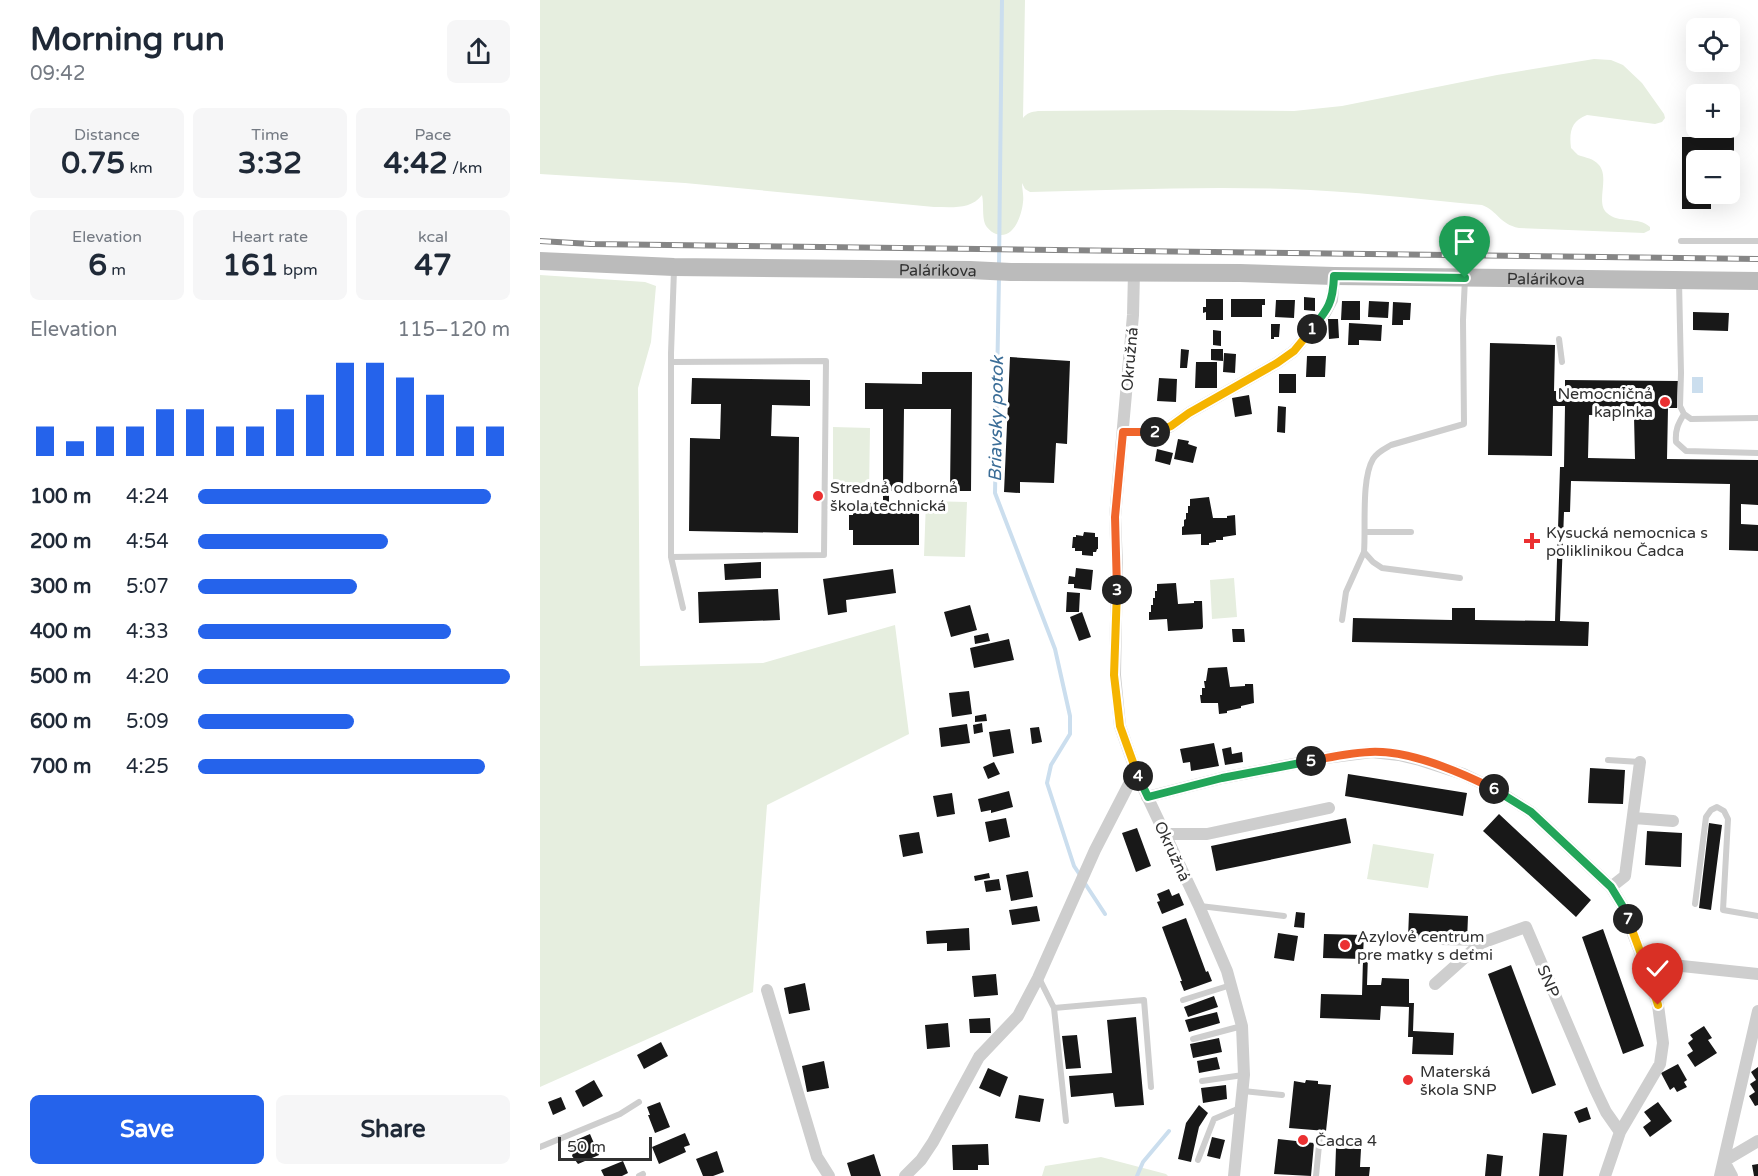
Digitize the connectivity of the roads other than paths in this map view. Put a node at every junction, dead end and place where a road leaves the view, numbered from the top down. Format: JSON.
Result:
{"nodes":[{"id":1,"x":1681,"y":241,"type":"dead end"},
{"id":2,"x":1758,"y":241,"type":"edge"},
{"id":3,"x":540,"y":261,"type":"edge"},
{"id":4,"x":674,"y":267,"type":"junction"},
{"id":5,"x":1134,"y":272,"type":"junction"},
{"id":6,"x":1334,"y":276,"type":"junction"},
{"id":7,"x":1465,"y":278,"type":"junction"},
{"id":8,"x":1679,"y":280,"type":"junction"},
{"id":9,"x":1758,"y":281,"type":"edge"},
{"id":10,"x":1559,"y":339,"type":"dead end"},
{"id":11,"x":671,"y":362,"type":"junction"},
{"id":12,"x":1562,"y":362,"type":"dead end"},
{"id":13,"x":1684,"y":414,"type":"junction"},
{"id":14,"x":1758,"y":418,"type":"edge"},
{"id":15,"x":1123,"y":432,"type":"junction"},
{"id":16,"x":1758,"y":453,"type":"edge"},
{"id":17,"x":1365,"y":532,"type":"junction"},
{"id":18,"x":1411,"y":532,"type":"dead end"},
{"id":19,"x":1364,"y":552,"type":"junction"},
{"id":20,"x":671,"y":557,"type":"junction"},
{"id":21,"x":1460,"y":579,"type":"dead end"},
{"id":22,"x":683,"y":608,"type":"dead end"},
{"id":23,"x":1342,"y":620,"type":"dead end"},
{"id":24,"x":1608,"y":760,"type":"dead end"},
{"id":25,"x":1640,"y":762,"type":"joint"},
{"id":26,"x":1138,"y":777,"type":"junction"},
{"id":27,"x":1148,"y":797,"type":"junction"},
{"id":28,"x":1329,"y":808,"type":"dead end"},
{"id":29,"x":1634,"y":818,"type":"junction"},
{"id":30,"x":1673,"y":821,"type":"dead end"},
{"id":31,"x":1166,"y":834,"type":"junction"},
{"id":32,"x":1611,"y":887,"type":"junction"},
{"id":33,"x":1695,"y":904,"type":"dead end"},
{"id":34,"x":1199,"y":906,"type":"junction"},
{"id":35,"x":1284,"y":916,"type":"dead end"},
{"id":36,"x":1758,"y":916,"type":"edge"},
{"id":37,"x":1441,"y":942,"type":"dead end"},
{"id":38,"x":1481,"y":943,"type":"junction"},
{"id":39,"x":1644,"y":962,"type":"junction"},
{"id":40,"x":1758,"y":974,"type":"edge"},
{"id":41,"x":1038,"y":978,"type":"junction"},
{"id":42,"x":1435,"y":984,"type":"dead end"},
{"id":43,"x":1231,"y":985,"type":"junction"},
{"id":44,"x":767,"y":990,"type":"dead end"},
{"id":45,"x":1183,"y":1000,"type":"dead end"},
{"id":46,"x":1054,"y":1008,"type":"junction"},
{"id":47,"x":1758,"y":1011,"type":"edge"},
{"id":48,"x":1242,"y":1026,"type":"junction"},
{"id":49,"x":1192,"y":1039,"type":"dead end"},
{"id":50,"x":1244,"y":1075,"type":"junction"},
{"id":51,"x":1202,"y":1080,"type":"dead end"},
{"id":52,"x":1151,"y":1087,"type":"dead end"},
{"id":53,"x":1243,"y":1091,"type":"junction"},
{"id":54,"x":1281,"y":1095,"type":"dead end"},
{"id":55,"x":639,"y":1102,"type":"dead end"},
{"id":56,"x":1241,"y":1108,"type":"junction"},
{"id":57,"x":1066,"y":1121,"type":"dead end"},
{"id":58,"x":1620,"y":1132,"type":"junction"},
{"id":59,"x":1320,"y":1135,"type":"dead end"},
{"id":60,"x":1758,"y":1142,"type":"edge"},
{"id":61,"x":540,"y":1147,"type":"edge"},
{"id":62,"x":1198,"y":1160,"type":"dead end"},
{"id":63,"x":1724,"y":1161,"type":"junction"},
{"id":64,"x":829,"y":1176,"type":"edge"},
{"id":65,"x":905,"y":1176,"type":"edge"},
{"id":66,"x":1234,"y":1176,"type":"edge"},
{"id":67,"x":1316,"y":1176,"type":"edge"},
{"id":68,"x":1605,"y":1176,"type":"edge"},
{"id":69,"x":1720,"y":1176,"type":"edge"},
{"id":70,"x":1732,"y":1176,"type":"edge"}],
"edges":[{"from":1,"to":2,"type":"lane"},
{"from":3,"to":4,"type":"main road","name":"Palárikova"},
{"from":4,"to":5,"type":"main road","name":"Palárikova"},
{"from":4,"to":11,"type":"lane"},
{"from":5,"to":6,"type":"main road","name":"Palárikova"},
{"from":5,"to":15,"type":"street","name":"Okružná"},
{"from":6,"to":7,"type":"main road","name":"Palárikova"},
{"from":6,"to":15,"type":"street"},
{"from":7,"to":8,"type":"main road","name":"Palárikova"},
{"from":7,"to":17,"type":"lane"},
{"from":8,"to":9,"type":"main road","name":"Palárikova"},
{"from":8,"to":13,"type":"lane"},
{"from":10,"to":12,"type":"lane"},
{"from":11,"to":20,"type":"lane"},
{"from":11,"to":20,"type":"lane"},
{"from":13,"to":14,"type":"lane"},
{"from":13,"to":16,"type":"lane"},
{"from":15,"to":26,"type":"street","name":"Okružná"},
{"from":17,"to":18,"type":"lane"},
{"from":17,"to":19,"type":"lane"},
{"from":19,"to":21,"type":"lane"},
{"from":19,"to":23,"type":"lane"},
{"from":20,"to":22,"type":"lane"},
{"from":24,"to":25,"type":"lane"},
{"from":25,"to":29,"type":"street"},
{"from":26,"to":27,"type":"street","name":"Okružná"},
{"from":26,"to":41,"type":"street"},
{"from":27,"to":31,"type":"street","name":"Okružná"},
{"from":27,"to":32,"type":"street"},
{"from":28,"to":31,"type":"street"},
{"from":29,"to":30,"type":"street"},
{"from":29,"to":32,"type":"street"},
{"from":31,"to":34,"type":"street","name":"Okružná"},
{"from":32,"to":39,"type":"street"},
{"from":33,"to":36,"type":"lane"},
{"from":34,"to":35,"type":"lane"},
{"from":34,"to":43,"type":"street","name":"Okružná"},
{"from":37,"to":38,"type":"lane"},
{"from":38,"to":42,"type":"street","name":"SNP"},
{"from":38,"to":58,"type":"street","name":"SNP"},
{"from":39,"to":40,"type":"street"},
{"from":39,"to":58,"type":"street"},
{"from":41,"to":46,"type":"lane"},
{"from":41,"to":65,"type":"street"},
{"from":43,"to":45,"type":"lane"},
{"from":43,"to":48,"type":"street","name":"Okružná"},
{"from":44,"to":64,"type":"street"},
{"from":46,"to":52,"type":"lane"},
{"from":46,"to":57,"type":"lane"},
{"from":47,"to":63,"type":"street"},
{"from":48,"to":49,"type":"lane"},
{"from":48,"to":50,"type":"street","name":"Okružná"},
{"from":50,"to":51,"type":"lane"},
{"from":50,"to":53,"type":"street","name":"Okružná"},
{"from":53,"to":54,"type":"lane"},
{"from":53,"to":56,"type":"street","name":"Okružná"},
{"from":55,"to":61,"type":"lane"},
{"from":56,"to":62,"type":"lane"},
{"from":56,"to":66,"type":"street","name":"Okružná"},
{"from":58,"to":68,"type":"street"},
{"from":59,"to":67,"type":"lane"},
{"from":60,"to":63,"type":"street"},
{"from":63,"to":69,"type":"street"},
{"from":63,"to":70,"type":"street"}]}
